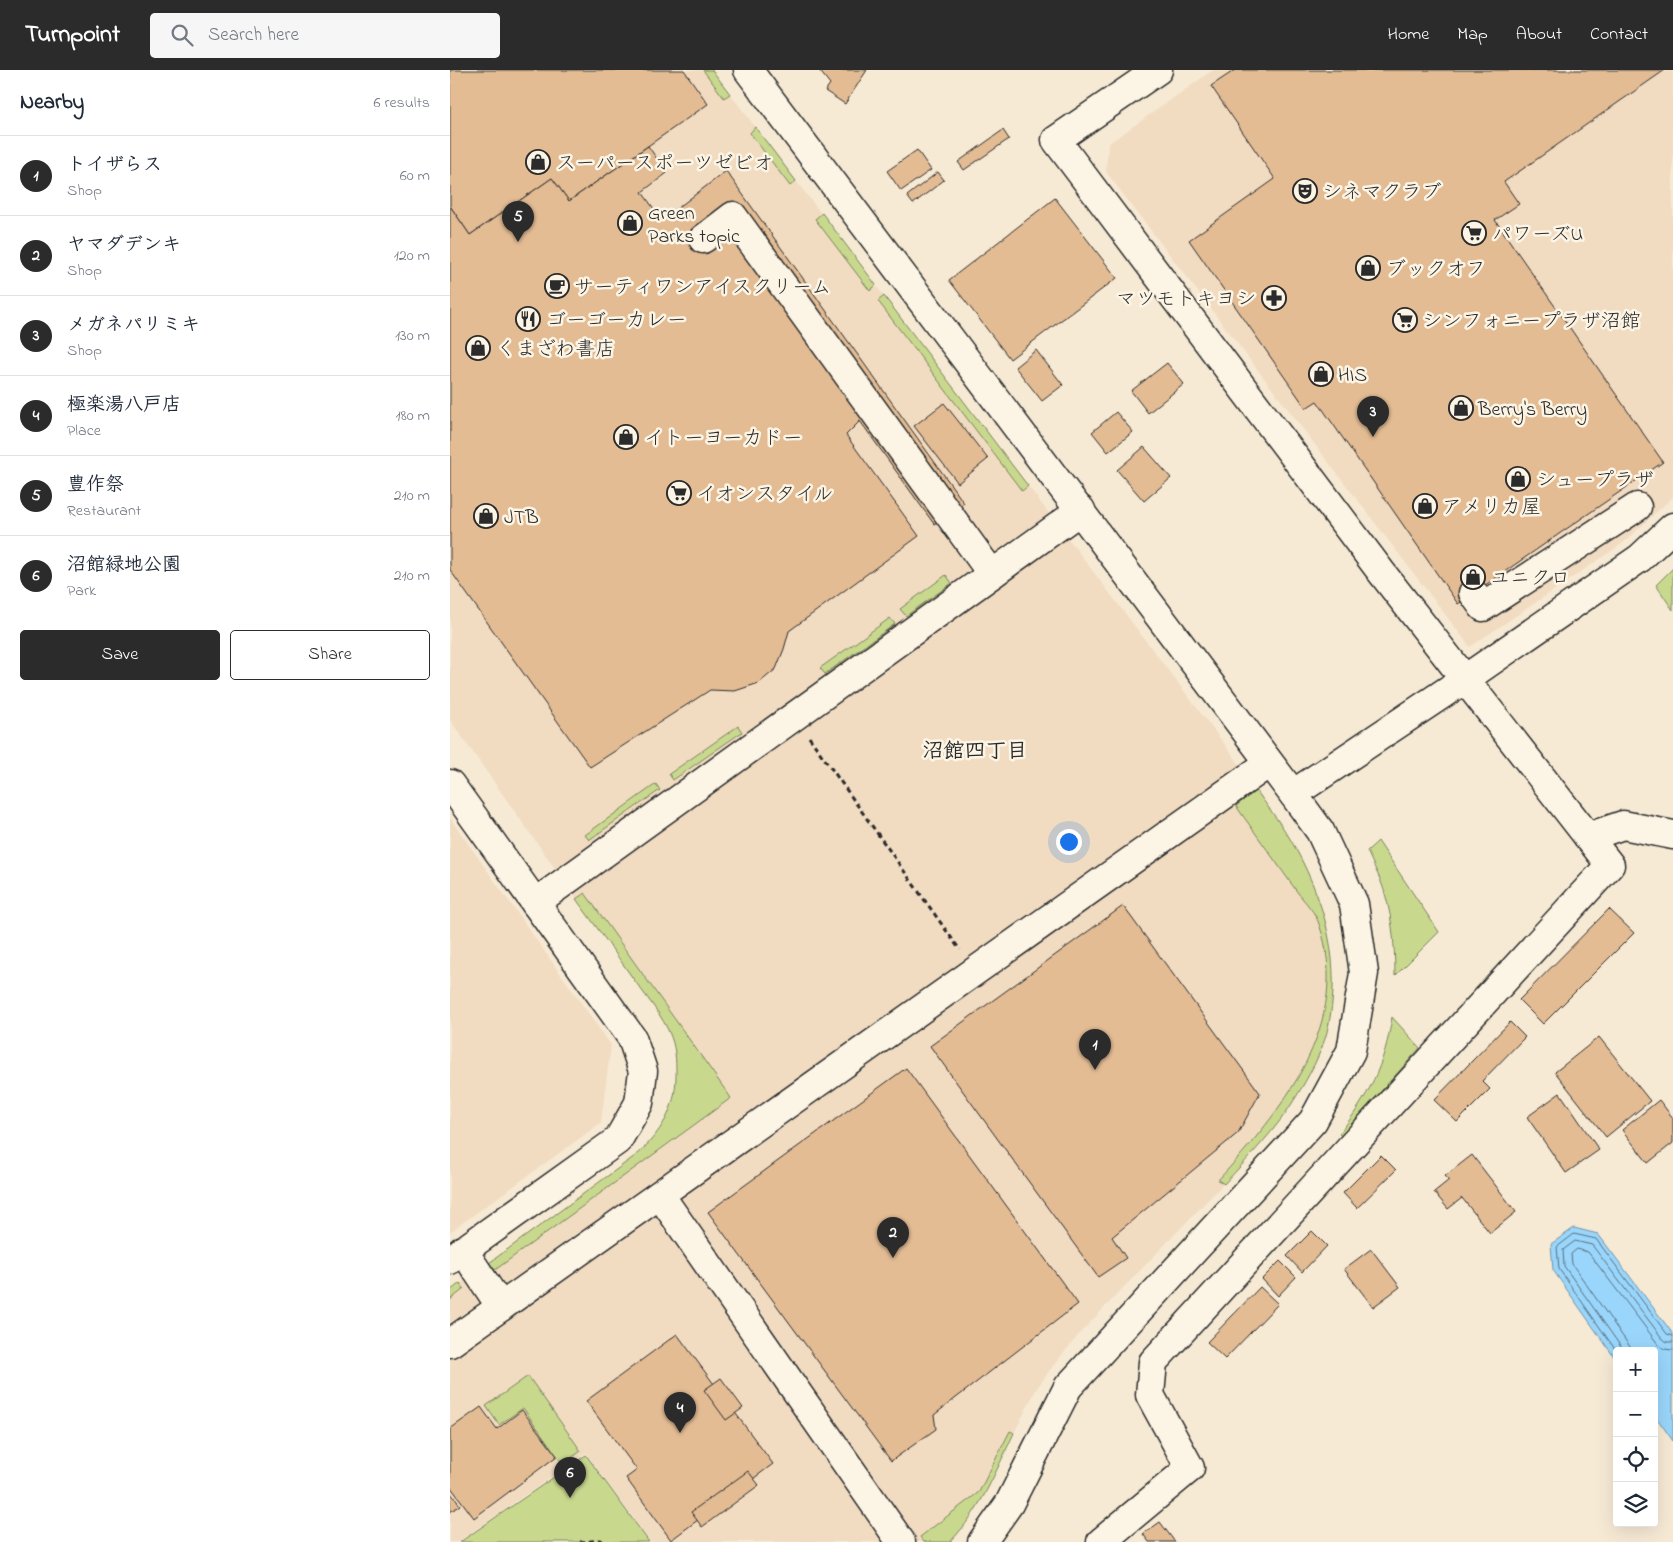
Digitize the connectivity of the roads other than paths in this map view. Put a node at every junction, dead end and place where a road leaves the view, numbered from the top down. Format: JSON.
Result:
{"nodes":[{"id":1,"x":748,"y":70,"type":"edge"},
{"id":2,"x":1158,"y":70,"type":"edge"},
{"id":3,"x":703,"y":239,"type":"dead end"},
{"id":4,"x":1637,"y":507,"type":"dead end"},
{"id":5,"x":1081,"y":510,"type":"junction"},
{"id":6,"x":1673,"y":527,"type":"edge"},
{"id":7,"x":992,"y":574,"type":"junction"},
{"id":8,"x":1473,"y":593,"type":"dead end"},
{"id":9,"x":1465,"y":679,"type":"junction"},
{"id":10,"x":1269,"y":762,"type":"junction"},
{"id":11,"x":450,"y":784,"type":"edge"},
{"id":12,"x":1293,"y":794,"type":"junction"},
{"id":13,"x":1673,"y":835,"type":"edge"},
{"id":14,"x":1588,"y":837,"type":"junction"},
{"id":15,"x":535,"y":903,"type":"junction"},
{"id":16,"x":660,"y":1195,"type":"junction"},
{"id":17,"x":457,"y":1255,"type":"edge"},
{"id":18,"x":501,"y":1307,"type":"junction"},
{"id":19,"x":450,"y":1343,"type":"edge"},
{"id":20,"x":901,"y":1542,"type":"edge"},
{"id":21,"x":982,"y":1542,"type":"edge"},
{"id":22,"x":1100,"y":1542,"type":"edge"}],
"edges":[{"from":1,"to":5,"type":"street"},
{"from":2,"to":9,"type":"street"},
{"from":3,"to":7,"type":"street"},
{"from":4,"to":8,"type":"street"},
{"from":5,"to":7,"type":"street"},
{"from":5,"to":10,"type":"street"},
{"from":6,"to":9,"type":"street"},
{"from":7,"to":15,"type":"street"},
{"from":9,"to":12,"type":"street"},
{"from":9,"to":14,"type":"street"},
{"from":10,"to":12,"type":"street"},
{"from":10,"to":16,"type":"street"},
{"from":11,"to":15,"type":"street"},
{"from":12,"to":21,"type":"street"},
{"from":13,"to":14,"type":"street"},
{"from":14,"to":22,"type":"street"},
{"from":15,"to":17,"type":"street"},
{"from":16,"to":18,"type":"street"},
{"from":16,"to":20,"type":"street"},
{"from":17,"to":18,"type":"street"},
{"from":18,"to":19,"type":"street"}]}
